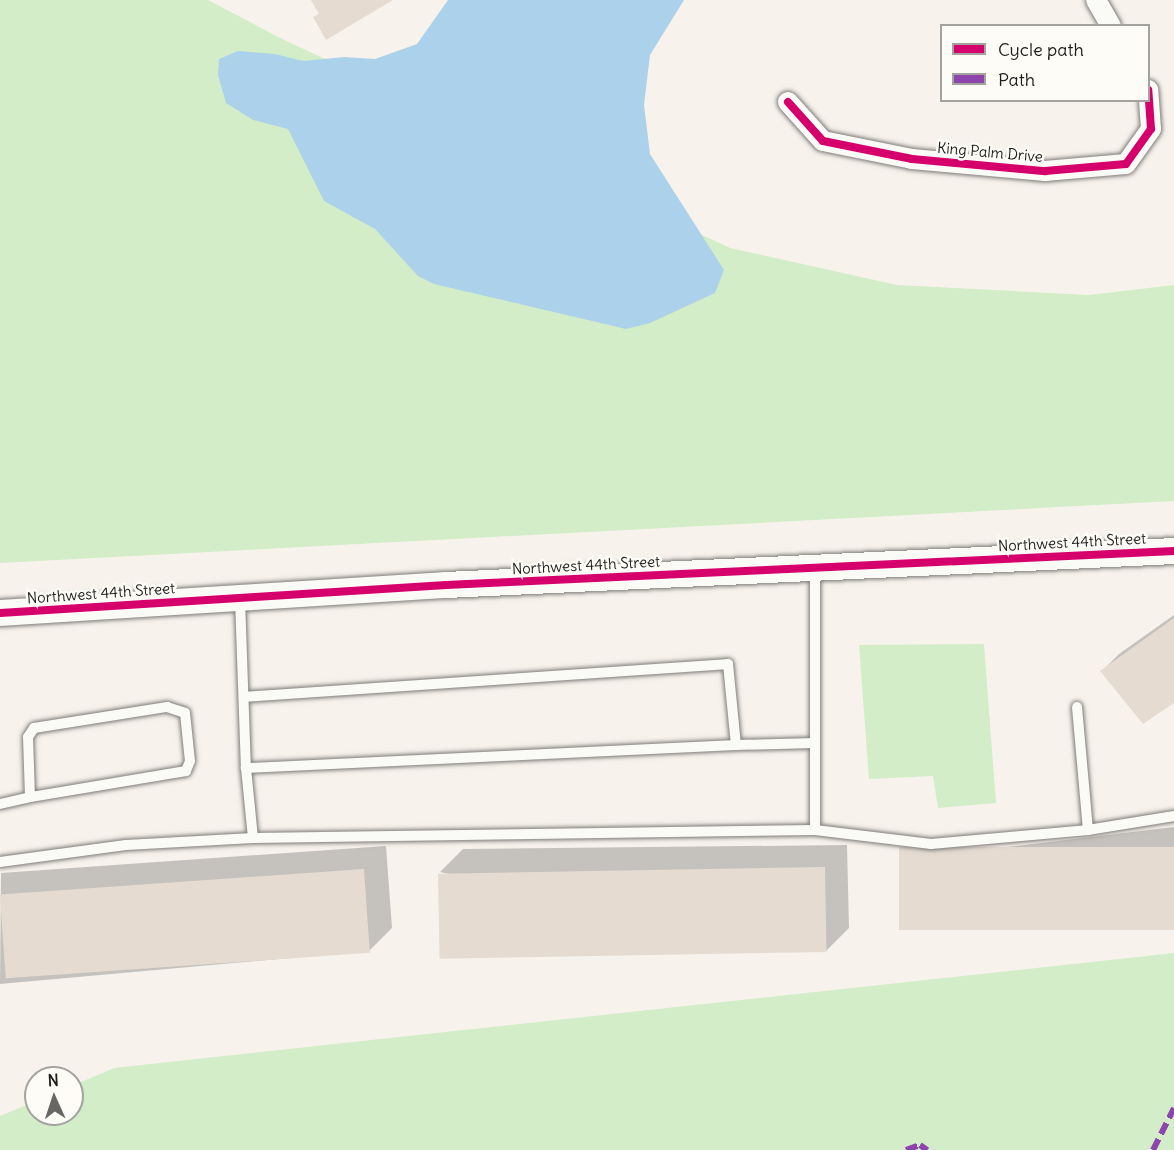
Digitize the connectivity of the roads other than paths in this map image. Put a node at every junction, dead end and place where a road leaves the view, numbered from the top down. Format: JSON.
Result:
{"nodes":[{"id":1,"x":1096,"y":0,"type":"edge"},
{"id":2,"x":1110,"y":24,"type":"edge"},
{"id":3,"x":788,"y":102,"type":"dead end"},
{"id":4,"x":1150,"y":102,"type":"edge"},
{"id":5,"x":1174,"y":551,"type":"edge"},
{"id":6,"x":815,"y":568,"type":"junction"},
{"id":7,"x":240,"y":598,"type":"junction"},
{"id":8,"x":0,"y":613,"type":"edge"},
{"id":9,"x":244,"y":697,"type":"junction"},
{"id":10,"x":1077,"y":708,"type":"dead end"},
{"id":11,"x":815,"y":743,"type":"junction"},
{"id":12,"x":736,"y":745,"type":"junction"},
{"id":13,"x":246,"y":768,"type":"junction"},
{"id":14,"x":30,"y":797,"type":"junction"},
{"id":15,"x":0,"y":804,"type":"edge"},
{"id":16,"x":1174,"y":816,"type":"edge"},
{"id":17,"x":815,"y":830,"type":"junction"},
{"id":18,"x":1088,"y":830,"type":"junction"},
{"id":19,"x":253,"y":838,"type":"junction"},
{"id":20,"x":0,"y":862,"type":"edge"}],
"edges":[{"from":1,"to":2,"type":"street"},
{"from":3,"to":4,"type":"street","name":"King Palm Drive"},
{"from":5,"to":6,"type":"street","name":"Northwest 44th Street"},
{"from":6,"to":7,"type":"street","name":"Northwest 44th Street"},
{"from":6,"to":11,"type":"lane"},
{"from":7,"to":8,"type":"street","name":"Northwest 44th Street"},
{"from":7,"to":9,"type":"lane"},
{"from":9,"to":12,"type":"lane"},
{"from":9,"to":13,"type":"lane"},
{"from":10,"to":18,"type":"lane"},
{"from":11,"to":12,"type":"lane"},
{"from":11,"to":17,"type":"lane"},
{"from":12,"to":13,"type":"lane"},
{"from":13,"to":19,"type":"lane"},
{"from":14,"to":14,"type":"lane"},
{"from":14,"to":15,"type":"lane"},
{"from":16,"to":18,"type":"lane"},
{"from":17,"to":18,"type":"lane"},
{"from":17,"to":19,"type":"lane"},
{"from":19,"to":20,"type":"lane"}]}
